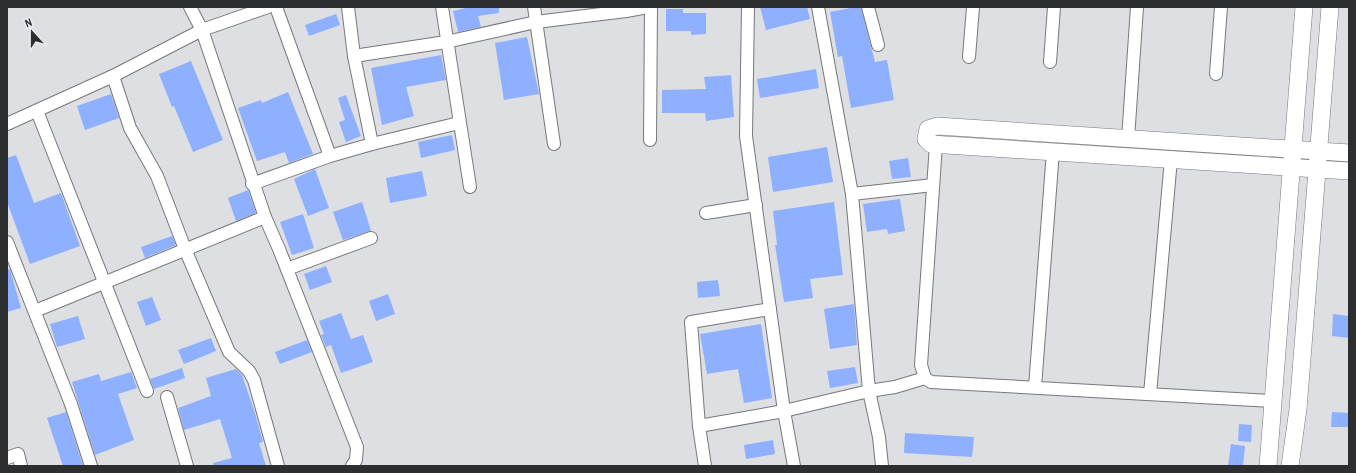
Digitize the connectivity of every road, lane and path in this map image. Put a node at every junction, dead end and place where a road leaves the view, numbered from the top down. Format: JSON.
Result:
{"nodes":[{"id":1,"x":190,"y":7,"type":"edge"},
{"id":2,"x":268,"y":7,"type":"edge"},
{"id":3,"x":276,"y":7,"type":"edge"},
{"id":4,"x":348,"y":7,"type":"edge"},
{"id":5,"x":442,"y":7,"type":"edge"},
{"id":6,"x":534,"y":7,"type":"edge"},
{"id":7,"x":648,"y":7,"type":"edge"},
{"id":8,"x":651,"y":7,"type":"edge"},
{"id":9,"x":748,"y":7,"type":"edge"},
{"id":10,"x":818,"y":7,"type":"edge"},
{"id":11,"x":868,"y":7,"type":"edge"},
{"id":12,"x":973,"y":7,"type":"edge"},
{"id":13,"x":1054,"y":7,"type":"edge"},
{"id":14,"x":1138,"y":7,"type":"edge"},
{"id":15,"x":1221,"y":7,"type":"edge"},
{"id":16,"x":1304,"y":7,"type":"edge"},
{"id":17,"x":1330,"y":7,"type":"edge"},
{"id":18,"x":626,"y":9,"type":"edge"},
{"id":19,"x":536,"y":22,"type":"junction"},
{"id":20,"x":202,"y":30,"type":"junction"},
{"id":21,"x":446,"y":42,"type":"junction"},
{"id":22,"x":878,"y":45,"type":"dead end"},
{"id":23,"x":354,"y":56,"type":"junction"},
{"id":24,"x":969,"y":57,"type":"dead end"},
{"id":25,"x":1050,"y":62,"type":"dead end"},
{"id":26,"x":1216,"y":74,"type":"dead end"},
{"id":27,"x":113,"y":76,"type":"junction"},
{"id":28,"x":37,"y":111,"type":"junction"},
{"id":29,"x":459,"y":122,"type":"junction"},
{"id":30,"x":7,"y":124,"type":"edge"},
{"id":31,"x":1128,"y":139,"type":"junction"},
{"id":32,"x":650,"y":140,"type":"dead end"},
{"id":33,"x":372,"y":144,"type":"junction"},
{"id":34,"x":554,"y":144,"type":"dead end"},
{"id":35,"x":936,"y":144,"type":"junction"},
{"id":36,"x":1293,"y":149,"type":"junction"},
{"id":37,"x":1318,"y":151,"type":"junction"},
{"id":38,"x":1053,"y":152,"type":"junction"},
{"id":39,"x":1349,"y":153,"type":"edge"},
{"id":40,"x":330,"y":156,"type":"junction"},
{"id":41,"x":1171,"y":159,"type":"junction"},
{"id":42,"x":1292,"y":166,"type":"junction"},
{"id":43,"x":1317,"y":168,"type":"junction"},
{"id":44,"x":1349,"y":171,"type":"edge"},
{"id":45,"x":252,"y":184,"type":"junction"},
{"id":46,"x":933,"y":185,"type":"junction"},
{"id":47,"x":470,"y":187,"type":"dead end"},
{"id":48,"x":852,"y":194,"type":"junction"},
{"id":49,"x":756,"y":205,"type":"junction"},
{"id":50,"x":706,"y":213,"type":"dead end"},
{"id":51,"x":265,"y":217,"type":"junction"},
{"id":52,"x":371,"y":238,"type":"dead end"},
{"id":53,"x":7,"y":242,"type":"edge"},
{"id":54,"x":185,"y":249,"type":"junction"},
{"id":55,"x":10,"y":260,"type":"edge"},
{"id":56,"x":287,"y":269,"type":"junction"},
{"id":57,"x":104,"y":282,"type":"junction"},
{"id":58,"x":770,"y":309,"type":"junction"},
{"id":59,"x":35,"y":311,"type":"junction"},
{"id":60,"x":925,"y":378,"type":"junction"},
{"id":61,"x":1035,"y":387,"type":"junction"},
{"id":62,"x":147,"y":391,"type":"dead end"},
{"id":63,"x":869,"y":391,"type":"junction"},
{"id":64,"x":1150,"y":394,"type":"junction"},
{"id":65,"x":167,"y":397,"type":"dead end"},
{"id":66,"x":1273,"y":400,"type":"junction"},
{"id":67,"x":784,"y":411,"type":"junction"},
{"id":68,"x":699,"y":426,"type":"junction"},
{"id":69,"x":7,"y":458,"type":"edge"},
{"id":70,"x":21,"y":466,"type":"edge"},
{"id":71,"x":91,"y":466,"type":"edge"},
{"id":72,"x":187,"y":466,"type":"edge"},
{"id":73,"x":278,"y":466,"type":"edge"},
{"id":74,"x":352,"y":466,"type":"edge"},
{"id":75,"x":705,"y":466,"type":"edge"},
{"id":76,"x":794,"y":466,"type":"edge"},
{"id":77,"x":882,"y":466,"type":"edge"},
{"id":78,"x":1268,"y":466,"type":"edge"},
{"id":79,"x":1290,"y":466,"type":"edge"}],
"edges":[{"from":1,"to":20,"type":"street"},
{"from":2,"to":20,"type":"street"},
{"from":3,"to":40,"type":"street"},
{"from":4,"to":23,"type":"street"},
{"from":5,"to":21,"type":"street"},
{"from":6,"to":19,"type":"street"},
{"from":7,"to":18,"type":"street"},
{"from":8,"to":32,"type":"street"},
{"from":9,"to":49,"type":"street"},
{"from":10,"to":48,"type":"street"},
{"from":11,"to":22,"type":"street"},
{"from":12,"to":24,"type":"street"},
{"from":13,"to":25,"type":"street"},
{"from":14,"to":31,"type":"street"},
{"from":15,"to":26,"type":"street"},
{"from":16,"to":36,"type":"street"},
{"from":17,"to":37,"type":"street"},
{"from":18,"to":19,"type":"street"},
{"from":19,"to":21,"type":"street"},
{"from":19,"to":34,"type":"street"},
{"from":20,"to":27,"type":"street"},
{"from":20,"to":45,"type":"street"},
{"from":21,"to":23,"type":"street"},
{"from":21,"to":29,"type":"street"},
{"from":23,"to":33,"type":"street"},
{"from":27,"to":28,"type":"street"},
{"from":27,"to":54,"type":"street"},
{"from":28,"to":30,"type":"street"},
{"from":28,"to":57,"type":"street"},
{"from":29,"to":33,"type":"street"},
{"from":29,"to":47,"type":"street"},
{"from":31,"to":35,"type":"street"},
{"from":31,"to":36,"type":"street"},
{"from":33,"to":40,"type":"street"},
{"from":35,"to":38,"type":"street"},
{"from":35,"to":46,"type":"street"},
{"from":36,"to":37,"type":"street"},
{"from":36,"to":42,"type":"street"},
{"from":37,"to":39,"type":"street"},
{"from":37,"to":43,"type":"street"},
{"from":38,"to":41,"type":"street"},
{"from":38,"to":61,"type":"street"},
{"from":40,"to":45,"type":"street"},
{"from":41,"to":42,"type":"street"},
{"from":41,"to":64,"type":"street"},
{"from":42,"to":43,"type":"street"},
{"from":42,"to":66,"type":"street"},
{"from":43,"to":44,"type":"street"},
{"from":43,"to":79,"type":"street"},
{"from":45,"to":51,"type":"street"},
{"from":46,"to":48,"type":"street"},
{"from":46,"to":60,"type":"street"},
{"from":48,"to":63,"type":"street"},
{"from":49,"to":50,"type":"street"},
{"from":49,"to":58,"type":"street"},
{"from":51,"to":54,"type":"street"},
{"from":51,"to":56,"type":"street"},
{"from":52,"to":56,"type":"street"},
{"from":53,"to":55,"type":"street"},
{"from":54,"to":57,"type":"street"},
{"from":54,"to":73,"type":"street"},
{"from":55,"to":59,"type":"street"},
{"from":56,"to":74,"type":"street"},
{"from":57,"to":59,"type":"street"},
{"from":57,"to":62,"type":"street"},
{"from":58,"to":67,"type":"street"},
{"from":58,"to":68,"type":"street"},
{"from":59,"to":71,"type":"street"},
{"from":60,"to":61,"type":"street"},
{"from":60,"to":63,"type":"street"},
{"from":61,"to":64,"type":"street"},
{"from":63,"to":67,"type":"street"},
{"from":63,"to":77,"type":"street"},
{"from":64,"to":66,"type":"street"},
{"from":65,"to":72,"type":"street"},
{"from":66,"to":78,"type":"street"},
{"from":67,"to":68,"type":"street"},
{"from":67,"to":76,"type":"street"},
{"from":68,"to":75,"type":"street"},
{"from":69,"to":70,"type":"street"}]}
